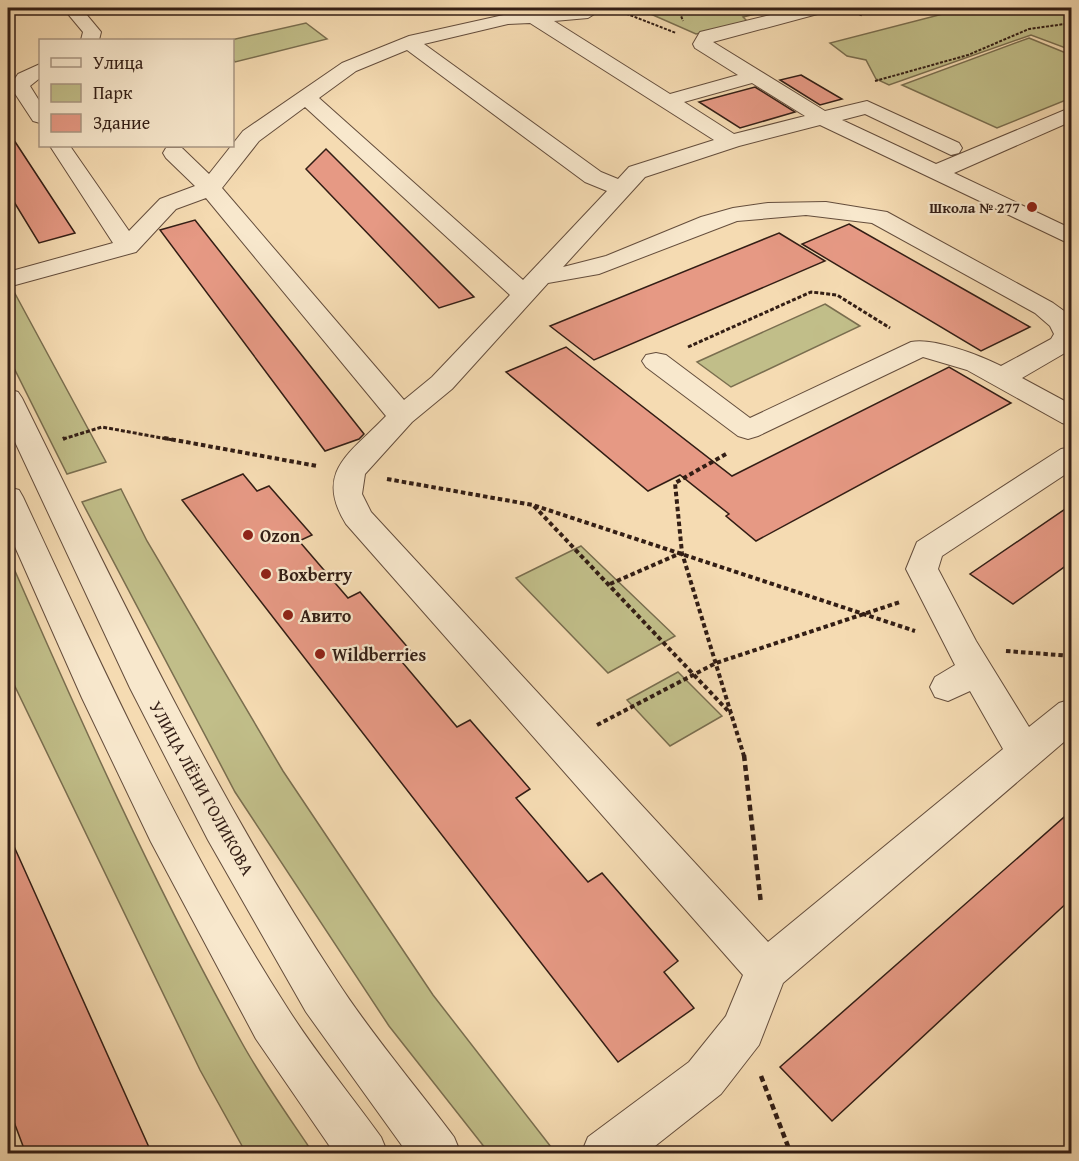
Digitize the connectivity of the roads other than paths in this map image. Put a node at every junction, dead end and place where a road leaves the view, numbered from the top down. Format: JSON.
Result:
{"nodes":[{"id":1,"x":72,"y":8,"type":"edge"},
{"id":2,"x":594,"y":8,"type":"edge"},
{"id":3,"x":819,"y":8,"type":"edge"},
{"id":4,"x":534,"y":17,"type":"junction"},
{"id":5,"x":90,"y":39,"type":"edge"},
{"id":6,"x":409,"y":42,"type":"junction"},
{"id":7,"x":39,"y":71,"type":"edge"},
{"id":8,"x":756,"y":76,"type":"junction"},
{"id":9,"x":306,"y":98,"type":"junction"},
{"id":10,"x":669,"y":100,"type":"junction"},
{"id":11,"x":1071,"y":112,"type":"edge"},
{"id":12,"x":39,"y":115,"type":"edge"},
{"id":13,"x":822,"y":118,"type":"junction"},
{"id":14,"x":731,"y":141,"type":"junction"},
{"id":15,"x":61,"y":147,"type":"edge"},
{"id":16,"x":951,"y":148,"type":"dead end"},
{"id":17,"x":174,"y":153,"type":"dead end"},
{"id":18,"x":935,"y":173,"type":"junction"},
{"id":19,"x":210,"y":188,"type":"junction"},
{"id":20,"x":622,"y":189,"type":"junction"},
{"id":21,"x":1071,"y":238,"type":"edge"},
{"id":22,"x":127,"y":247,"type":"junction"},
{"id":23,"x":8,"y":280,"type":"edge"},
{"id":24,"x":533,"y":285,"type":"junction"},
{"id":25,"x":656,"y":361,"type":"road end"},
{"id":26,"x":1001,"y":378,"type":"junction"},
{"id":27,"x":8,"y":398,"type":"edge"},
{"id":28,"x":402,"y":416,"type":"junction"},
{"id":29,"x":1071,"y":417,"type":"edge"},
{"id":30,"x":1071,"y":456,"type":"edge"},
{"id":31,"x":53,"y":493,"type":"junction"},
{"id":32,"x":9,"y":504,"type":"edge"},
{"id":33,"x":1071,"y":713,"type":"edge"},
{"id":34,"x":1025,"y":753,"type":"junction"},
{"id":35,"x":766,"y":970,"type":"junction"},
{"id":36,"x":364,"y":1154,"type":"edge"},
{"id":37,"x":437,"y":1154,"type":"edge"},
{"id":38,"x":605,"y":1154,"type":"edge"}],
"edges":[{"from":1,"to":5,"type":"street"},
{"from":2,"to":4,"type":"street"},
{"from":3,"to":8,"type":"street"},
{"from":4,"to":6,"type":"street"},
{"from":4,"to":10,"type":"street"},
{"from":6,"to":9,"type":"street"},
{"from":6,"to":20,"type":"street"},
{"from":7,"to":12,"type":"street"},
{"from":8,"to":10,"type":"street"},
{"from":8,"to":13,"type":"street"},
{"from":9,"to":19,"type":"street"},
{"from":9,"to":24,"type":"street"},
{"from":10,"to":14,"type":"street"},
{"from":11,"to":18,"type":"street"},
{"from":13,"to":14,"type":"street"},
{"from":13,"to":16,"type":"street"},
{"from":13,"to":18,"type":"street"},
{"from":14,"to":20,"type":"street"},
{"from":15,"to":22,"type":"street"},
{"from":17,"to":19,"type":"street"},
{"from":18,"to":21,"type":"street"},
{"from":19,"to":22,"type":"street"},
{"from":19,"to":28,"type":"street"},
{"from":20,"to":24,"type":"street"},
{"from":22,"to":23,"type":"street"},
{"from":24,"to":26,"type":"street"},
{"from":24,"to":28,"type":"street"},
{"from":25,"to":26,"type":"street"},
{"from":26,"to":29,"type":"street"},
{"from":27,"to":31,"type":"street","name":"УЛИЦА ЛЁНИ ГОЛИКОВА"},
{"from":28,"to":35,"type":"street"},
{"from":30,"to":34,"type":"street"},
{"from":31,"to":32,"type":"street"},
{"from":31,"to":37,"type":"street","name":"УЛИЦА ЛЁНИ ГОЛИКОВА"},
{"from":32,"to":36,"type":"street"},
{"from":33,"to":34,"type":"street"},
{"from":34,"to":35,"type":"street"},
{"from":35,"to":38,"type":"street"}]}
